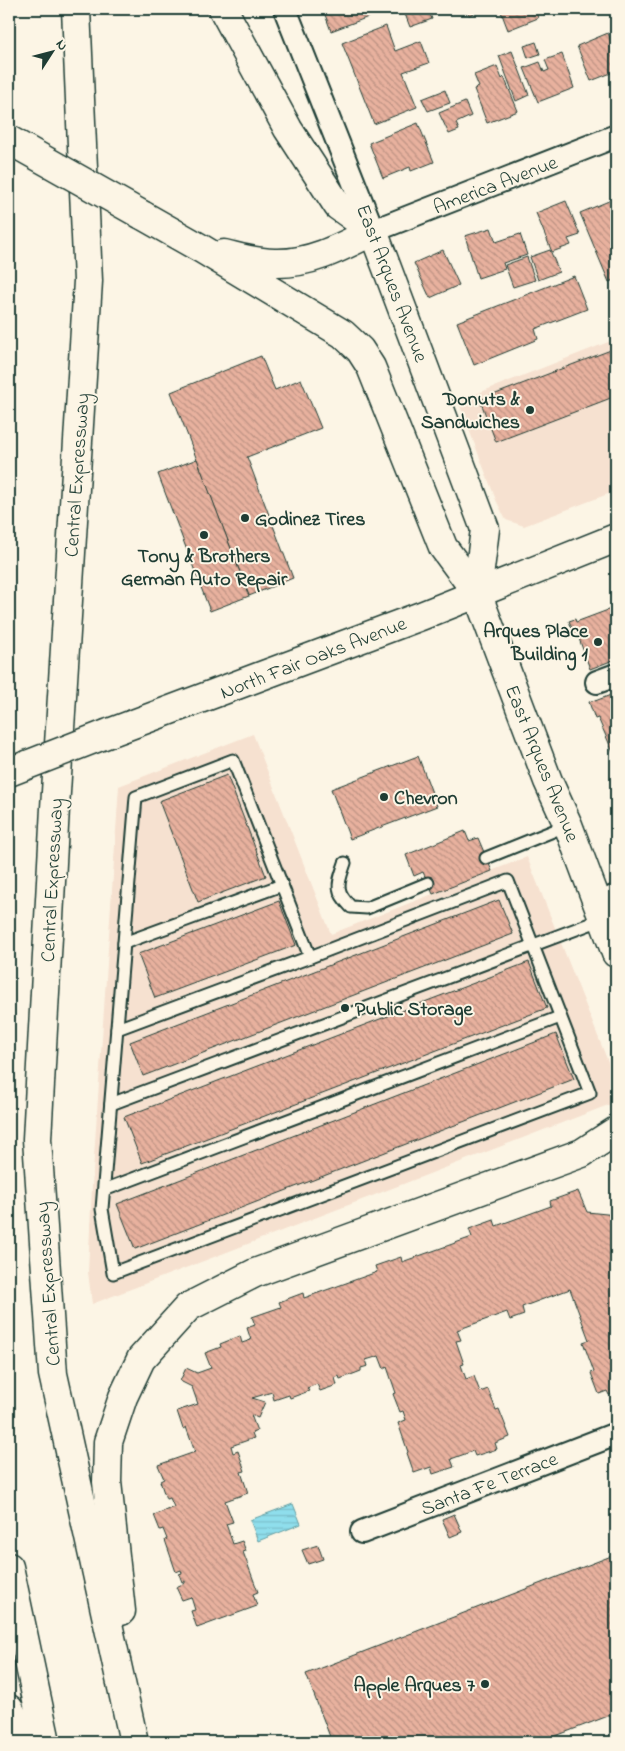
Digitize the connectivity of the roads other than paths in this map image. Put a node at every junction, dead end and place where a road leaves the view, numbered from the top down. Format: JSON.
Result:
{"nodes":[{"id":1,"x":76,"y":9,"type":"edge"},
{"id":2,"x":223,"y":9,"type":"edge"},
{"id":3,"x":285,"y":9,"type":"edge"},
{"id":4,"x":616,"y":136,"type":"edge"},
{"id":5,"x":9,"y":140,"type":"edge"},
{"id":6,"x":373,"y":231,"type":"junction"},
{"id":7,"x":202,"y":249,"type":"junction"},
{"id":8,"x":616,"y":538,"type":"edge"},
{"id":9,"x":477,"y":593,"type":"junction"},
{"id":10,"x":9,"y":772,"type":"edge"},
{"id":11,"x":568,"y":825,"type":"junction"},
{"id":12,"x":486,"y":858,"type":"dead end"},
{"id":13,"x":345,"y":863,"type":"dead end"},
{"id":14,"x":428,"y":883,"type":"dead end"},
{"id":15,"x":282,"y":885,"type":"junction"},
{"id":16,"x":606,"y":906,"type":"edge"},
{"id":17,"x":124,"y":943,"type":"junction"},
{"id":18,"x":533,"y":946,"type":"junction"},
{"id":19,"x":616,"y":953,"type":"edge"},
{"id":20,"x":310,"y":957,"type":"junction"},
{"id":21,"x":560,"y":1017,"type":"junction"},
{"id":22,"x":117,"y":1029,"type":"junction"},
{"id":23,"x":111,"y":1104,"type":"junction"},
{"id":24,"x":616,"y":1132,"type":"edge"},
{"id":25,"x":582,"y":1153,"type":"junction"},
{"id":26,"x":616,"y":1157,"type":"edge"},
{"id":27,"x":104,"y":1190,"type":"junction"},
{"id":28,"x":616,"y":1434,"type":"edge"},
{"id":29,"x":362,"y":1532,"type":"dead end"},
{"id":30,"x":9,"y":1567,"type":"edge"},
{"id":31,"x":9,"y":1709,"type":"edge"},
{"id":32,"x":28,"y":1742,"type":"edge"},
{"id":33,"x":46,"y":1742,"type":"edge"},
{"id":34,"x":134,"y":1742,"type":"edge"}],
"edges":[{"from":1,"to":34,"type":"main road","name":"Central Expressway"},
{"from":2,"to":6,"type":"main road"},
{"from":3,"to":6,"type":"street","name":"East Arques Avenue"},
{"from":4,"to":6,"type":"street","name":"America Avenue"},
{"from":5,"to":7,"type":"main road","bridge":true},
{"from":6,"to":7,"type":"main road"},
{"from":6,"to":9,"type":"main road","name":"East Arques Avenue"},
{"from":7,"to":9,"type":"main road"},
{"from":8,"to":9,"type":"main road","name":"North Fair Oaks Avenue"},
{"from":9,"to":10,"type":"main road","name":"North Fair Oaks Avenue","bridge":true},
{"from":9,"to":11,"type":"main road","name":"East Arques Avenue"},
{"from":11,"to":12,"type":"lane"},
{"from":11,"to":16,"type":"main road","name":"East Arques Avenue"},
{"from":13,"to":14,"type":"lane"},
{"from":15,"to":17,"type":"lane"},
{"from":15,"to":17,"type":"lane"},
{"from":15,"to":20,"type":"lane"},
{"from":16,"to":18,"type":"lane"},
{"from":16,"to":19,"type":"main road","name":"East Arques Avenue"},
{"from":17,"to":22,"type":"lane"},
{"from":18,"to":20,"type":"lane"},
{"from":18,"to":21,"type":"lane"},
{"from":18,"to":23,"type":"lane"},
{"from":20,"to":22,"type":"lane"},
{"from":21,"to":27,"type":"lane"},
{"from":21,"to":27,"type":"lane"},
{"from":22,"to":23,"type":"lane"},
{"from":23,"to":27,"type":"lane"},
{"from":24,"to":25,"type":"main road"},
{"from":25,"to":26,"type":"main road"},
{"from":25,"to":34,"type":"main road"},
{"from":28,"to":29,"type":"street","name":"Santa Fe Terrace"},
{"from":30,"to":33,"type":"main road"},
{"from":31,"to":32,"type":"main road"}]}
